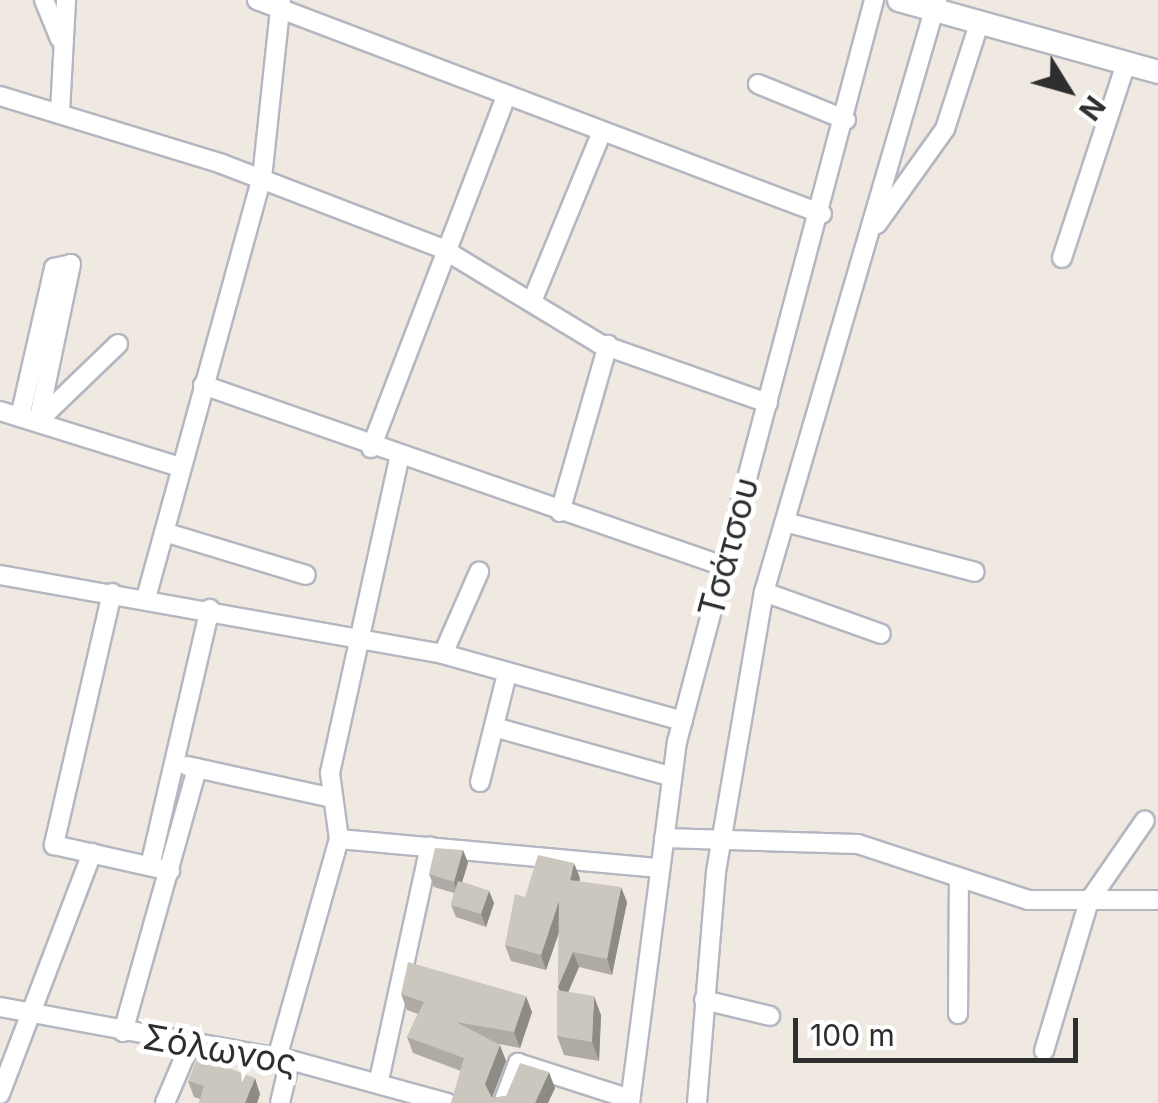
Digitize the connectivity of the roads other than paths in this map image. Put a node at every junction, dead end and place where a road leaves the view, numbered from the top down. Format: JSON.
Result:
{"nodes":[{"id":1,"x":44,"y":0,"type":"edge"},
{"id":2,"x":66,"y":0,"type":"edge"},
{"id":3,"x":257,"y":0,"type":"edge"},
{"id":4,"x":874,"y":0,"type":"edge"},
{"id":5,"x":899,"y":0,"type":"edge"},
{"id":6,"x":280,"y":4,"type":"edge"},
{"id":7,"x":935,"y":6,"type":"edge"},
{"id":8,"x":978,"y":27,"type":"junction"},
{"id":9,"x":64,"y":49,"type":"junction"},
{"id":10,"x":1126,"y":63,"type":"junction"},
{"id":11,"x":1158,"y":72,"type":"edge"},
{"id":12,"x":758,"y":84,"type":"dead end"},
{"id":13,"x":0,"y":96,"type":"edge"},
{"id":14,"x":504,"y":100,"type":"junction"},
{"id":15,"x":60,"y":112,"type":"junction"},
{"id":16,"x":846,"y":120,"type":"junction"},
{"id":17,"x":601,"y":134,"type":"junction"},
{"id":18,"x":262,"y":178,"type":"junction"},
{"id":19,"x":822,"y":214,"type":"junction"},
{"id":20,"x":872,"y":230,"type":"junction"},
{"id":21,"x":443,"y":249,"type":"junction"},
{"id":22,"x":1062,"y":258,"type":"dead end"},
{"id":23,"x":533,"y":299,"type":"junction"},
{"id":24,"x":118,"y":344,"type":"dead end"},
{"id":25,"x":608,"y":345,"type":"junction"},
{"id":26,"x":202,"y":385,"type":"junction"},
{"id":27,"x":768,"y":404,"type":"junction"},
{"id":28,"x":0,"y":411,"type":"edge"},
{"id":29,"x":29,"y":419,"type":"junction"},
{"id":30,"x":371,"y":448,"type":"junction"},
{"id":31,"x":398,"y":458,"type":"junction"},
{"id":32,"x":180,"y":467,"type":"junction"},
{"id":33,"x":560,"y":512,"type":"junction"},
{"id":34,"x":785,"y":522,"type":"junction"},
{"id":35,"x":164,"y":532,"type":"junction"},
{"id":36,"x":722,"y":566,"type":"junction"},
{"id":37,"x":478,"y":572,"type":"dead end"},
{"id":38,"x":975,"y":572,"type":"dead end"},
{"id":39,"x":306,"y":575,"type":"dead end"},
{"id":40,"x":0,"y":576,"type":"edge"},
{"id":41,"x":764,"y":592,"type":"junction"},
{"id":42,"x":112,"y":593,"type":"junction"},
{"id":43,"x":146,"y":598,"type":"junction"},
{"id":44,"x":210,"y":608,"type":"junction"},
{"id":45,"x":881,"y":634,"type":"dead end"},
{"id":46,"x":354,"y":637,"type":"junction"},
{"id":47,"x":442,"y":654,"type":"junction"},
{"id":48,"x":508,"y":674,"type":"junction"},
{"id":49,"x":682,"y":721,"type":"junction"},
{"id":50,"x":494,"y":727,"type":"junction"},
{"id":51,"x":173,"y":762,"type":"junction"},
{"id":52,"x":197,"y":768,"type":"junction"},
{"id":53,"x":670,"y":776,"type":"junction"},
{"id":54,"x":480,"y":782,"type":"dead end"},
{"id":55,"x":328,"y":797,"type":"junction"},
{"id":56,"x":1146,"y":820,"type":"dead end"},
{"id":57,"x":725,"y":833,"type":"junction"},
{"id":58,"x":664,"y":838,"type":"junction"},
{"id":59,"x":339,"y":839,"type":"junction"},
{"id":60,"x":430,"y":846,"type":"junction"},
{"id":61,"x":92,"y":853,"type":"junction"},
{"id":62,"x":150,"y":866,"type":"junction"},
{"id":63,"x":657,"y":868,"type":"junction"},
{"id":64,"x":170,"y":871,"type":"junction"},
{"id":65,"x":959,"y":880,"type":"junction"},
{"id":66,"x":1158,"y":900,"type":"edge"},
{"id":67,"x":1089,"y":901,"type":"junction"},
{"id":68,"x":704,"y":1000,"type":"junction"},
{"id":69,"x":0,"y":1007,"type":"edge"},
{"id":70,"x":958,"y":1014,"type":"dead end"},
{"id":71,"x":34,"y":1016,"type":"junction"},
{"id":72,"x":770,"y":1016,"type":"dead end"},
{"id":73,"x":124,"y":1032,"type":"junction"},
{"id":74,"x":190,"y":1044,"type":"junction"},
{"id":75,"x":1044,"y":1051,"type":"dead end"},
{"id":76,"x":284,"y":1059,"type":"junction"},
{"id":77,"x":379,"y":1080,"type":"junction"},
{"id":78,"x":0,"y":1094,"type":"edge"},
{"id":79,"x":444,"y":1099,"type":"edge"},
{"id":80,"x":630,"y":1101,"type":"edge"},
{"id":81,"x":286,"y":1102,"type":"edge"},
{"id":82,"x":165,"y":1103,"type":"edge"},
{"id":83,"x":503,"y":1103,"type":"edge"},
{"id":84,"x":697,"y":1103,"type":"edge"}],
"edges":[{"from":1,"to":9,"type":"street"},
{"from":2,"to":9,"type":"street"},
{"from":3,"to":6,"type":"street"},
{"from":4,"to":16,"type":"street","name":"Τσάτσου"},
{"from":5,"to":7,"type":"street"},
{"from":6,"to":14,"type":"street"},
{"from":6,"to":18,"type":"street"},
{"from":7,"to":8,"type":"street"},
{"from":7,"to":20,"type":"street"},
{"from":8,"to":10,"type":"street"},
{"from":8,"to":20,"type":"street"},
{"from":9,"to":15,"type":"street"},
{"from":10,"to":11,"type":"street"},
{"from":10,"to":22,"type":"street"},
{"from":12,"to":16,"type":"street"},
{"from":13,"to":15,"type":"street"},
{"from":14,"to":17,"type":"street"},
{"from":14,"to":21,"type":"street"},
{"from":15,"to":18,"type":"street"},
{"from":16,"to":19,"type":"street","name":"Τσάτσου"},
{"from":17,"to":19,"type":"street"},
{"from":17,"to":23,"type":"street"},
{"from":18,"to":21,"type":"street"},
{"from":18,"to":26,"type":"street"},
{"from":19,"to":27,"type":"street","name":"Τσάτσου"},
{"from":20,"to":34,"type":"street"},
{"from":21,"to":23,"type":"street"},
{"from":21,"to":30,"type":"street"},
{"from":23,"to":25,"type":"street"},
{"from":24,"to":29,"type":"street"},
{"from":25,"to":27,"type":"street"},
{"from":25,"to":33,"type":"street"},
{"from":26,"to":30,"type":"street"},
{"from":26,"to":32,"type":"street"},
{"from":27,"to":36,"type":"street","name":"Τσάτσου"},
{"from":28,"to":29,"type":"street"},
{"from":29,"to":29,"type":"street"},
{"from":29,"to":32,"type":"street"},
{"from":30,"to":31,"type":"street"},
{"from":31,"to":33,"type":"street"},
{"from":31,"to":46,"type":"street"},
{"from":32,"to":35,"type":"street"},
{"from":33,"to":36,"type":"street"},
{"from":34,"to":38,"type":"street"},
{"from":34,"to":41,"type":"street"},
{"from":35,"to":39,"type":"street"},
{"from":35,"to":43,"type":"street"},
{"from":36,"to":49,"type":"street","name":"Τσάτσου"},
{"from":37,"to":47,"type":"street"},
{"from":40,"to":42,"type":"street"},
{"from":41,"to":45,"type":"street"},
{"from":41,"to":57,"type":"street"},
{"from":42,"to":43,"type":"street"},
{"from":42,"to":61,"type":"street"},
{"from":43,"to":44,"type":"street"},
{"from":44,"to":46,"type":"street"},
{"from":44,"to":51,"type":"street"},
{"from":46,"to":47,"type":"street"},
{"from":46,"to":55,"type":"street"},
{"from":47,"to":48,"type":"street"},
{"from":48,"to":49,"type":"street"},
{"from":48,"to":50,"type":"street"},
{"from":49,"to":53,"type":"street","name":"Τσάτσου"},
{"from":50,"to":53,"type":"street"},
{"from":50,"to":54,"type":"street"},
{"from":51,"to":52,"type":"street"},
{"from":51,"to":62,"type":"street"},
{"from":52,"to":55,"type":"street"},
{"from":52,"to":64,"type":"street"},
{"from":53,"to":58,"type":"street","name":"Τσάτσου"},
{"from":55,"to":59,"type":"street"},
{"from":56,"to":67,"type":"street"},
{"from":57,"to":58,"type":"street"},
{"from":57,"to":65,"type":"street"},
{"from":57,"to":68,"type":"street"},
{"from":58,"to":63,"type":"street","name":"Τσάτσου"},
{"from":59,"to":60,"type":"street"},
{"from":59,"to":76,"type":"street"},
{"from":60,"to":63,"type":"street"},
{"from":60,"to":77,"type":"street"},
{"from":61,"to":62,"type":"street"},
{"from":61,"to":71,"type":"street"},
{"from":62,"to":64,"type":"street"},
{"from":63,"to":80,"type":"street","name":"Τσάτσου"},
{"from":64,"to":73,"type":"street"},
{"from":65,"to":67,"type":"street"},
{"from":65,"to":70,"type":"street"},
{"from":66,"to":67,"type":"street"},
{"from":67,"to":75,"type":"street"},
{"from":68,"to":72,"type":"street"},
{"from":68,"to":84,"type":"street"},
{"from":69,"to":71,"type":"street","name":"Σόλωνος"},
{"from":71,"to":73,"type":"street","name":"Σόλωνος"},
{"from":71,"to":78,"type":"street"},
{"from":73,"to":74,"type":"street","name":"Σόλωνος"},
{"from":74,"to":76,"type":"street","name":"Σόλωνος"},
{"from":74,"to":82,"type":"street"},
{"from":76,"to":77,"type":"street","name":"Σόλωνος"},
{"from":76,"to":81,"type":"street"},
{"from":77,"to":79,"type":"street","name":"Σόλωνος"},
{"from":80,"to":83,"type":"street"}]}
